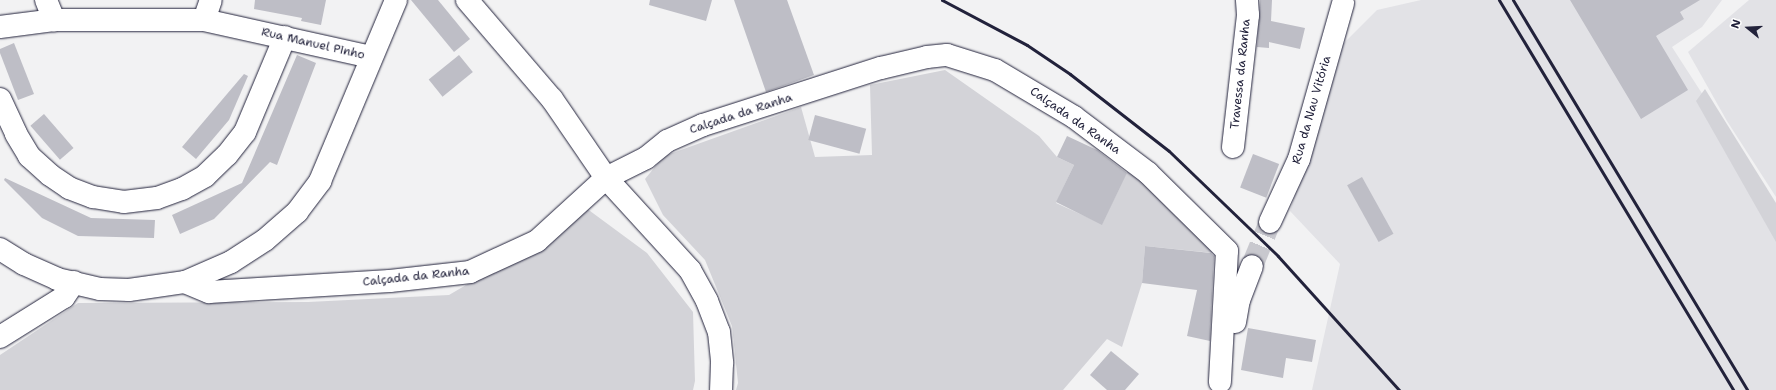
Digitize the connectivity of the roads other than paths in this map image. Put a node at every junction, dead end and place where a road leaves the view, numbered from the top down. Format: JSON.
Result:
{"nodes":[{"id":1,"x":396,"y":0,"type":"edge"},
{"id":2,"x":467,"y":0,"type":"edge"},
{"id":3,"x":1247,"y":0,"type":"edge"},
{"id":4,"x":1345,"y":1,"type":"edge"},
{"id":5,"x":50,"y":10,"type":"edge"},
{"id":6,"x":207,"y":10,"type":"edge"},
{"id":7,"x":0,"y":27,"type":"edge"},
{"id":8,"x":285,"y":37,"type":"junction"},
{"id":9,"x":371,"y":57,"type":"junction"},
{"id":10,"x":0,"y":99,"type":"edge"},
{"id":11,"x":1233,"y":147,"type":"dead end"},
{"id":12,"x":606,"y":178,"type":"junction"},
{"id":13,"x":1270,"y":222,"type":"tunnel mouth"},
{"id":14,"x":0,"y":250,"type":"edge"},
{"id":15,"x":1252,"y":266,"type":"tunnel mouth"},
{"id":16,"x":74,"y":282,"type":"junction"},
{"id":17,"x":185,"y":282,"type":"junction"},
{"id":18,"x":0,"y":337,"type":"edge"},
{"id":19,"x":1220,"y":386,"type":"edge"},
{"id":20,"x":720,"y":390,"type":"edge"}],
"edges":[{"from":1,"to":9,"type":"street"},
{"from":2,"to":12,"type":"street"},
{"from":3,"to":11,"type":"street","name":"Travessa da Ranha"},
{"from":4,"to":13,"type":"street","name":"Rua da Nau Vitória"},
{"from":5,"to":6,"type":"street","name":"Rua Manuel Pinho"},
{"from":5,"to":7,"type":"street","name":"Rua Manuel Pinho"},
{"from":6,"to":8,"type":"street","name":"Rua Manuel Pinho"},
{"from":8,"to":9,"type":"street","name":"Rua Manuel Pinho"},
{"from":8,"to":10,"type":"street"},
{"from":9,"to":17,"type":"street","name":"Rua Manuel Pinho"},
{"from":12,"to":17,"type":"street","name":"Calçada da Ranha"},
{"from":12,"to":19,"type":"street","name":"Calçada da Ranha"},
{"from":12,"to":20,"type":"street"},
{"from":14,"to":16,"type":"street"},
{"from":15,"to":19,"type":"street"},
{"from":16,"to":17,"type":"street"},
{"from":16,"to":18,"type":"street"}]}
